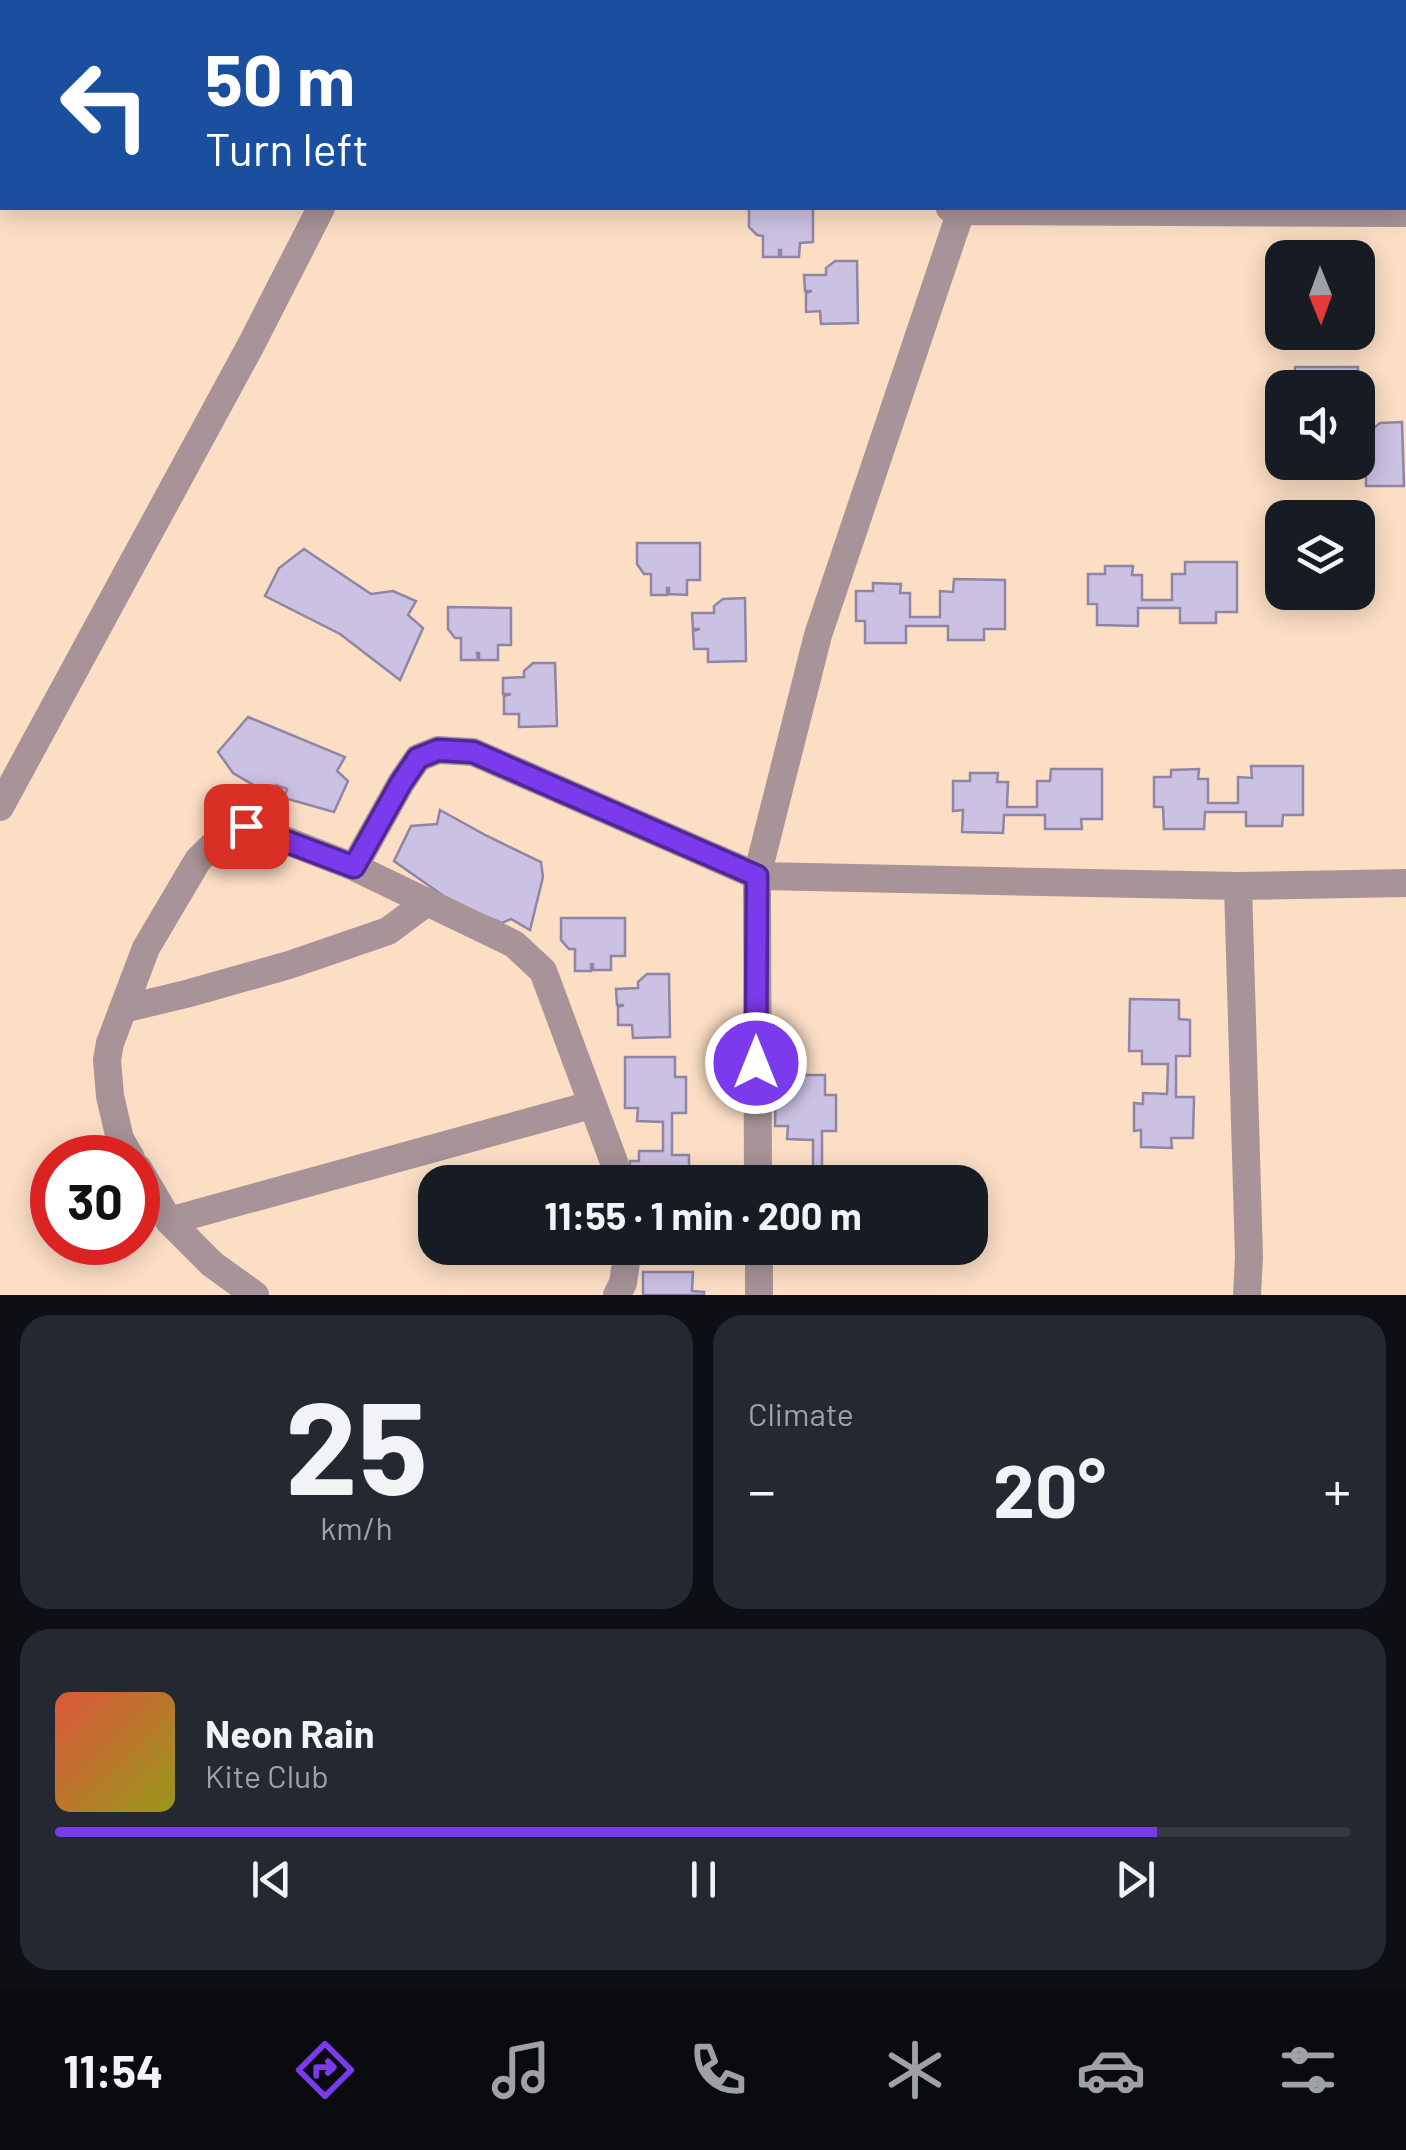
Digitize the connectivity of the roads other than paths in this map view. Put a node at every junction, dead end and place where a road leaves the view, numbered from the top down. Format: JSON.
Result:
{"nodes":[{"id":1,"x":320,"y":210,"type":"edge"},
{"id":2,"x":957,"y":210,"type":"edge"},
{"id":3,"x":1069,"y":210,"type":"edge"},
{"id":4,"x":1406,"y":213,"type":"edge"},
{"id":5,"x":0,"y":807,"type":"edge"},
{"id":6,"x":354,"y":867,"type":"junction"},
{"id":7,"x":757,"y":876,"type":"junction"},
{"id":8,"x":1406,"y":884,"type":"edge"},
{"id":9,"x":1238,"y":886,"type":"junction"},
{"id":10,"x":427,"y":902,"type":"junction"},
{"id":11,"x":123,"y":1009,"type":"junction"},
{"id":12,"x":591,"y":1104,"type":"junction"},
{"id":13,"x":119,"y":1135,"type":"edge"},
{"id":14,"x":615,"y":1165,"type":"edge"},
{"id":15,"x":758,"y":1165,"type":"edge"},
{"id":16,"x":160,"y":1206,"type":"edge"},
{"id":17,"x":169,"y":1221,"type":"junction"},
{"id":18,"x":626,"y":1265,"type":"edge"},
{"id":19,"x":759,"y":1265,"type":"edge"},
{"id":20,"x":254,"y":1295,"type":"edge"},
{"id":21,"x":617,"y":1295,"type":"edge"},
{"id":22,"x":760,"y":1295,"type":"edge"},
{"id":23,"x":1246,"y":1295,"type":"edge"}],
"edges":[{"from":1,"to":5,"type":"street"},
{"from":2,"to":7,"type":"street"},
{"from":3,"to":4,"type":"street"},
{"from":6,"to":7,"type":"street"},
{"from":6,"to":10,"type":"street"},
{"from":6,"to":11,"type":"street"},
{"from":7,"to":9,"type":"street"},
{"from":7,"to":15,"type":"street"},
{"from":8,"to":9,"type":"street"},
{"from":9,"to":23,"type":"street"},
{"from":10,"to":11,"type":"street"},
{"from":10,"to":12,"type":"street"},
{"from":11,"to":13,"type":"street"},
{"from":12,"to":14,"type":"street"},
{"from":12,"to":17,"type":"street"},
{"from":16,"to":17,"type":"street"},
{"from":17,"to":20,"type":"street"},
{"from":18,"to":21,"type":"street"},
{"from":19,"to":22,"type":"street"}]}
